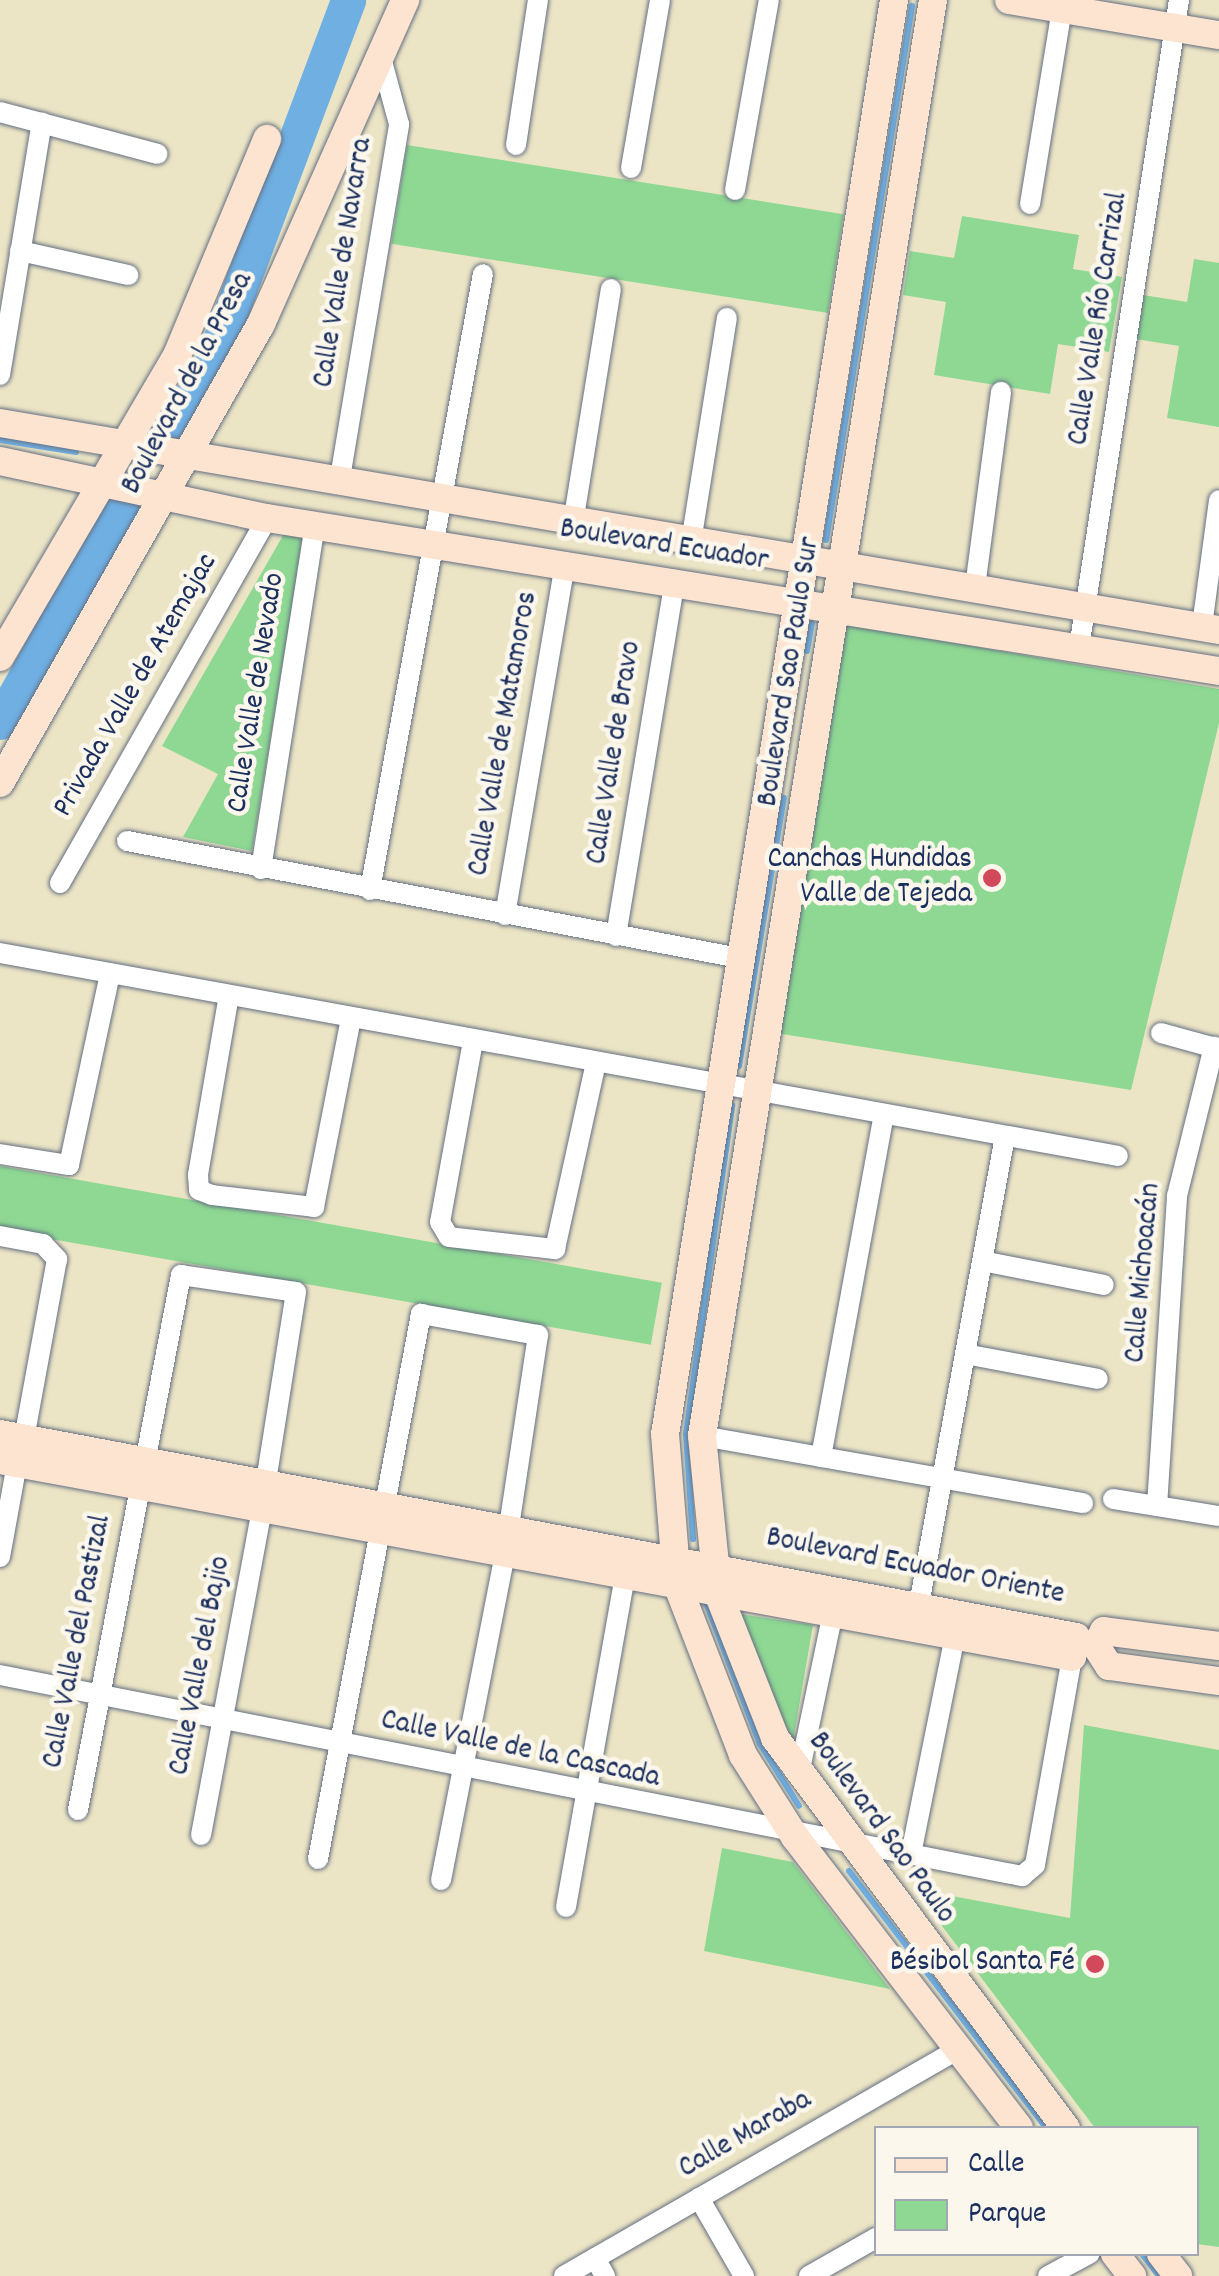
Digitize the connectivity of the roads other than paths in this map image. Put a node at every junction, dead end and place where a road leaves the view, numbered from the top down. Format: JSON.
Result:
{"nodes":[{"id":1,"x":405,"y":0,"type":"edge"},
{"id":2,"x":538,"y":0,"type":"edge"},
{"id":3,"x":660,"y":0,"type":"edge"},
{"id":4,"x":769,"y":0,"type":"edge"},
{"id":5,"x":894,"y":0,"type":"edge"},
{"id":6,"x":934,"y":0,"type":"edge"},
{"id":7,"x":1008,"y":0,"type":"edge"},
{"id":8,"x":1062,"y":8,"type":"junction"},
{"id":9,"x":1178,"y":14,"type":"edge"},
{"id":10,"x":1219,"y":35,"type":"edge"},
{"id":11,"x":380,"y":54,"type":"junction"},
{"id":12,"x":0,"y":112,"type":"edge"},
{"id":13,"x":42,"y":122,"type":"junction"},
{"id":14,"x":267,"y":140,"type":"dead end"},
{"id":15,"x":516,"y":144,"type":"dead end"},
{"id":16,"x":158,"y":154,"type":"dead end"},
{"id":17,"x":631,"y":168,"type":"dead end"},
{"id":18,"x":735,"y":190,"type":"dead end"},
{"id":19,"x":1030,"y":204,"type":"dead end"},
{"id":20,"x":20,"y":251,"type":"junction"},
{"id":21,"x":483,"y":274,"type":"dead end"},
{"id":22,"x":128,"y":275,"type":"dead end"},
{"id":23,"x":611,"y":289,"type":"dead end"},
{"id":24,"x":728,"y":318,"type":"dead end"},
{"id":25,"x":0,"y":376,"type":"edge"},
{"id":26,"x":1001,"y":392,"type":"dead end"},
{"id":27,"x":0,"y":423,"type":"edge"},
{"id":28,"x":125,"y":446,"type":"junction"},
{"id":29,"x":192,"y":458,"type":"junction"},
{"id":30,"x":1,"y":464,"type":"edge"},
{"id":31,"x":99,"y":484,"type":"junction"},
{"id":32,"x":340,"y":484,"type":"junction"},
{"id":33,"x":166,"y":498,"type":"junction"},
{"id":34,"x":1219,"y":500,"type":"edge"},
{"id":35,"x":447,"y":503,"type":"junction"},
{"id":36,"x":267,"y":518,"type":"junction"},
{"id":37,"x":573,"y":523,"type":"junction"},
{"id":38,"x":315,"y":526,"type":"junction"},
{"id":39,"x":691,"y":542,"type":"junction"},
{"id":40,"x":428,"y":546,"type":"junction"},
{"id":41,"x":804,"y":560,"type":"junction"},
{"id":42,"x":565,"y":564,"type":"junction"},
{"id":43,"x":841,"y":568,"type":"junction"},
{"id":44,"x":674,"y":580,"type":"junction"},
{"id":45,"x":974,"y":586,"type":"junction"},
{"id":46,"x":797,"y":600,"type":"junction"},
{"id":47,"x":1085,"y":606,"type":"junction"},
{"id":48,"x":835,"y":607,"type":"junction"},
{"id":49,"x":1211,"y":628,"type":"edge"},
{"id":50,"x":1078,"y":648,"type":"junction"},
{"id":51,"x":0,"y":657,"type":"edge"},
{"id":52,"x":1219,"y":671,"type":"edge"},
{"id":53,"x":0,"y":783,"type":"edge"},
{"id":54,"x":127,"y":841,"type":"dead end"},
{"id":55,"x":261,"y":869,"type":"junction"},
{"id":56,"x":60,"y":883,"type":"dead end"},
{"id":57,"x":370,"y":890,"type":"junction"},
{"id":58,"x":505,"y":915,"type":"junction"},
{"id":59,"x":616,"y":936,"type":"junction"},
{"id":60,"x":0,"y":953,"type":"edge"},
{"id":61,"x":739,"y":958,"type":"junction"},
{"id":62,"x":110,"y":973,"type":"junction"},
{"id":63,"x":229,"y":996,"type":"junction"},
{"id":64,"x":351,"y":1018,"type":"junction"},
{"id":65,"x":1161,"y":1033,"type":"dead end"},
{"id":66,"x":473,"y":1041,"type":"junction"},
{"id":67,"x":1216,"y":1048,"type":"edge"},
{"id":68,"x":596,"y":1063,"type":"junction"},
{"id":69,"x":718,"y":1086,"type":"junction"},
{"id":70,"x":754,"y":1092,"type":"junction"},
{"id":71,"x":884,"y":1115,"type":"junction"},
{"id":72,"x":1006,"y":1136,"type":"junction"},
{"id":73,"x":0,"y":1154,"type":"edge"},
{"id":74,"x":1118,"y":1156,"type":"dead end"},
{"id":75,"x":0,"y":1236,"type":"edge"},
{"id":76,"x":982,"y":1261,"type":"junction"},
{"id":77,"x":1104,"y":1286,"type":"dead end"},
{"id":78,"x":965,"y":1354,"type":"junction"},
{"id":79,"x":1098,"y":1379,"type":"dead end"},
{"id":80,"x":702,"y":1436,"type":"junction"},
{"id":81,"x":10,"y":1449,"type":"edge"},
{"id":82,"x":821,"y":1457,"type":"junction"},
{"id":83,"x":141,"y":1473,"type":"junction"},
{"id":84,"x":941,"y":1478,"type":"junction"},
{"id":85,"x":264,"y":1495,"type":"junction"},
{"id":86,"x":1113,"y":1500,"type":"dead end"},
{"id":87,"x":1083,"y":1503,"type":"dead end"},
{"id":88,"x":1157,"y":1506,"type":"junction"},
{"id":89,"x":1219,"y":1516,"type":"edge"},
{"id":90,"x":384,"y":1518,"type":"junction"},
{"id":91,"x":507,"y":1540,"type":"junction"},
{"id":92,"x":0,"y":1557,"type":"edge"},
{"id":93,"x":714,"y":1564,"type":"junction"},
{"id":94,"x":676,"y":1570,"type":"junction"},
{"id":95,"x":625,"y":1575,"type":"junction"},
{"id":96,"x":718,"y":1593,"type":"junction"},
{"id":97,"x":833,"y":1614,"type":"junction"},
{"id":98,"x":917,"y":1615,"type":"junction"},
{"id":99,"x":956,"y":1636,"type":"junction"},
{"id":100,"x":1219,"y":1646,"type":"edge"},
{"id":101,"x":1072,"y":1656,"type":"junction"},
{"id":102,"x":0,"y":1675,"type":"edge"},
{"id":103,"x":1219,"y":1681,"type":"edge"},
{"id":104,"x":100,"y":1696,"type":"junction"},
{"id":105,"x":221,"y":1720,"type":"junction"},
{"id":106,"x":340,"y":1744,"type":"junction"},
{"id":107,"x":462,"y":1770,"type":"junction"},
{"id":108,"x":799,"y":1774,"type":"junction"},
{"id":109,"x":584,"y":1793,"type":"junction"},
{"id":110,"x":78,"y":1810,"type":"dead end"},
{"id":111,"x":201,"y":1835,"type":"dead end"},
{"id":112,"x":795,"y":1838,"type":"junction"},
{"id":113,"x":846,"y":1845,"type":"junction"},
{"id":114,"x":911,"y":1854,"type":"junction"},
{"id":115,"x":318,"y":1859,"type":"dead end"},
{"id":116,"x":440,"y":1880,"type":"dead end"},
{"id":117,"x":566,"y":1908,"type":"dead end"},
{"id":118,"x":958,"y":2048,"type":"junction"},
{"id":119,"x":1017,"y":2126,"type":"edge"},
{"id":120,"x":1064,"y":2126,"type":"edge"},
{"id":121,"x":698,"y":2198,"type":"junction"},
{"id":122,"x":874,"y":2239,"type":"edge"},
{"id":123,"x":1085,"y":2256,"type":"edge"},
{"id":124,"x":1117,"y":2256,"type":"edge"},
{"id":125,"x":1163,"y":2256,"type":"edge"},
{"id":126,"x":600,"y":2267,"type":"edge"},
{"id":127,"x":564,"y":2276,"type":"edge"},
{"id":128,"x":744,"y":2276,"type":"edge"},
{"id":129,"x":810,"y":2276,"type":"edge"},
{"id":130,"x":1048,"y":2276,"type":"edge"},
{"id":131,"x":1132,"y":2276,"type":"edge"},
{"id":132,"x":1178,"y":2276,"type":"edge"}],
"edges":[{"from":1,"to":11,"type":"street","name":"Boulevard de la Presa"},
{"from":2,"to":15,"type":"street"},
{"from":3,"to":17,"type":"street"},
{"from":4,"to":18,"type":"street"},
{"from":5,"to":41,"type":"street","name":"Boulevard Sao Paulo Sur"},
{"from":6,"to":43,"type":"street","name":"Boulevard Sao Paulo Sur"},
{"from":7,"to":8,"type":"street"},
{"from":8,"to":9,"type":"street"},
{"from":8,"to":19,"type":"street"},
{"from":9,"to":10,"type":"street"},
{"from":9,"to":47,"type":"street","name":"Calle Valle Río Carrizal"},
{"from":11,"to":29,"type":"street","name":"Boulevard de la Presa"},
{"from":11,"to":32,"type":"street","name":"Calle Valle de Navarra"},
{"from":12,"to":13,"type":"street"},
{"from":13,"to":16,"type":"street"},
{"from":13,"to":20,"type":"street"},
{"from":14,"to":28,"type":"street","name":"Boulevard de la Presa"},
{"from":20,"to":22,"type":"street"},
{"from":20,"to":25,"type":"street"},
{"from":21,"to":35,"type":"street"},
{"from":23,"to":37,"type":"street"},
{"from":24,"to":39,"type":"street"},
{"from":26,"to":45,"type":"street"},
{"from":27,"to":28,"type":"street","name":"Boulevard Ecuador"},
{"from":28,"to":29,"type":"street","name":"Boulevard Ecuador"},
{"from":28,"to":31,"type":"street","name":"Boulevard de la Presa"},
{"from":29,"to":32,"type":"street","name":"Boulevard Ecuador"},
{"from":29,"to":33,"type":"street","name":"Boulevard de la Presa"},
{"from":30,"to":31,"type":"street","name":"Boulevard Ecuador"},
{"from":31,"to":33,"type":"street","name":"Boulevard Ecuador"},
{"from":31,"to":51,"type":"street","name":"Boulevard de la Presa"},
{"from":32,"to":35,"type":"street","name":"Boulevard Ecuador"},
{"from":33,"to":36,"type":"street","name":"Boulevard Ecuador"},
{"from":33,"to":53,"type":"street","name":"Boulevard de la Presa"},
{"from":34,"to":49,"type":"street"},
{"from":35,"to":37,"type":"street","name":"Boulevard Ecuador"},
{"from":35,"to":40,"type":"street"},
{"from":36,"to":38,"type":"street","name":"Boulevard Ecuador"},
{"from":36,"to":56,"type":"street","name":"Privada Valle de Atemajac"},
{"from":37,"to":39,"type":"street","name":"Boulevard Ecuador"},
{"from":38,"to":40,"type":"street","name":"Boulevard Ecuador"},
{"from":38,"to":55,"type":"street","name":"Calle Valle de Nevado"},
{"from":39,"to":41,"type":"street","name":"Boulevard Ecuador"},
{"from":40,"to":42,"type":"street","name":"Boulevard Ecuador"},
{"from":40,"to":57,"type":"street"},
{"from":41,"to":43,"type":"street","name":"Boulevard Ecuador"},
{"from":41,"to":46,"type":"street","name":"Boulevard Sao Paulo Sur"},
{"from":42,"to":44,"type":"street","name":"Boulevard Ecuador"},
{"from":42,"to":58,"type":"street","name":"Calle Valle de Matamoros"},
{"from":43,"to":45,"type":"street","name":"Boulevard Ecuador"},
{"from":43,"to":48,"type":"street","name":"Boulevard Sao Paulo Sur"},
{"from":44,"to":46,"type":"street","name":"Boulevard Ecuador"},
{"from":44,"to":59,"type":"street","name":"Calle Valle de Bravo"},
{"from":45,"to":47,"type":"street","name":"Boulevard Ecuador"},
{"from":46,"to":48,"type":"street","name":"Boulevard Ecuador"},
{"from":46,"to":61,"type":"street","name":"Boulevard Sao Paulo Sur"},
{"from":47,"to":49,"type":"street","name":"Boulevard Ecuador"},
{"from":47,"to":50,"type":"street","name":"Calle Valle Río Carrizal"},
{"from":48,"to":50,"type":"street","name":"Boulevard Ecuador"},
{"from":48,"to":70,"type":"street","name":"Boulevard Sao Paulo Sur"},
{"from":50,"to":52,"type":"street","name":"Boulevard Ecuador"},
{"from":54,"to":55,"type":"street"},
{"from":55,"to":57,"type":"street"},
{"from":57,"to":58,"type":"street"},
{"from":58,"to":59,"type":"street"},
{"from":59,"to":61,"type":"street"},
{"from":60,"to":62,"type":"street"},
{"from":61,"to":69,"type":"street","name":"Boulevard Sao Paulo Sur"},
{"from":62,"to":63,"type":"street"},
{"from":62,"to":73,"type":"street"},
{"from":63,"to":64,"type":"street"},
{"from":63,"to":64,"type":"street"},
{"from":64,"to":66,"type":"street"},
{"from":65,"to":67,"type":"street"},
{"from":66,"to":68,"type":"street"},
{"from":66,"to":68,"type":"street"},
{"from":67,"to":88,"type":"street","name":"Calle Michoacán"},
{"from":68,"to":69,"type":"street"},
{"from":69,"to":70,"type":"street"},
{"from":69,"to":94,"type":"street","name":"Boulevard Sao Paulo Sur"},
{"from":70,"to":71,"type":"street"},
{"from":70,"to":80,"type":"street","name":"Boulevard Sao Paulo Sur"},
{"from":71,"to":72,"type":"street"},
{"from":71,"to":82,"type":"street"},
{"from":72,"to":74,"type":"street"},
{"from":72,"to":76,"type":"street"},
{"from":75,"to":81,"type":"street"},
{"from":76,"to":77,"type":"street"},
{"from":76,"to":78,"type":"street"},
{"from":78,"to":79,"type":"street"},
{"from":78,"to":84,"type":"street"},
{"from":80,"to":82,"type":"street"},
{"from":80,"to":93,"type":"street","name":"Boulevard Sao Paulo Sur"},
{"from":81,"to":83,"type":"street","name":"Boulevard Ecuador Oriente"},
{"from":81,"to":92,"type":"street"},
{"from":82,"to":84,"type":"street"},
{"from":83,"to":85,"type":"street","name":"Boulevard Ecuador Oriente"},
{"from":83,"to":85,"type":"street","name":"Calle Valle del Pastizal"},
{"from":83,"to":104,"type":"street","name":"Calle Valle del Pastizal"},
{"from":84,"to":87,"type":"street"},
{"from":84,"to":98,"type":"street"},
{"from":85,"to":90,"type":"street","name":"Boulevard Ecuador Oriente"},
{"from":85,"to":105,"type":"street","name":"Calle Valle del Bajio"},
{"from":86,"to":88,"type":"street"},
{"from":88,"to":89,"type":"street"},
{"from":90,"to":91,"type":"street","name":"Boulevard Ecuador Oriente"},
{"from":90,"to":91,"type":"street"},
{"from":90,"to":106,"type":"street"},
{"from":91,"to":94,"type":"street","name":"Boulevard Ecuador Oriente"},
{"from":91,"to":95,"type":"street","name":"Boulevard Ecuador Oriente"},
{"from":91,"to":107,"type":"street"},
{"from":93,"to":94,"type":"street","name":"Boulevard Ecuador Oriente"},
{"from":93,"to":96,"type":"street","name":"Boulevard Sao Paulo Sur"},
{"from":93,"to":98,"type":"street","name":"Boulevard Ecuador Oriente"},
{"from":94,"to":95,"type":"street","name":"Boulevard Ecuador Oriente"},
{"from":94,"to":96,"type":"street","name":"Boulevard Ecuador Oriente"},
{"from":94,"to":112,"type":"street"},
{"from":95,"to":109,"type":"street"},
{"from":96,"to":97,"type":"street","name":"Boulevard Ecuador Oriente"},
{"from":96,"to":108,"type":"street","name":"Boulevard Sao Paulo"},
{"from":97,"to":98,"type":"street","name":"Boulevard Ecuador Oriente"},
{"from":97,"to":108,"type":"street"},
{"from":98,"to":99,"type":"street","name":"Boulevard Ecuador Oriente"},
{"from":98,"to":101,"type":"street","name":"Boulevard Ecuador Oriente"},
{"from":99,"to":101,"type":"street","name":"Boulevard Ecuador Oriente"},
{"from":99,"to":114,"type":"street"},
{"from":100,"to":103,"type":"street"},
{"from":101,"to":114,"type":"street","name":"Calle Valle de la Cascada"},
{"from":102,"to":104,"type":"street","name":"Calle Valle de la Cascada"},
{"from":104,"to":105,"type":"street","name":"Calle Valle de la Cascada"},
{"from":104,"to":110,"type":"street","name":"Calle Valle del Pastizal"},
{"from":105,"to":106,"type":"street","name":"Calle Valle de la Cascada"},
{"from":105,"to":111,"type":"street","name":"Calle Valle del Bajio"},
{"from":106,"to":107,"type":"street","name":"Calle Valle de la Cascada"},
{"from":106,"to":115,"type":"street"},
{"from":107,"to":109,"type":"street","name":"Calle Valle de la Cascada"},
{"from":107,"to":116,"type":"street"},
{"from":108,"to":113,"type":"street","name":"Boulevard Sao Paulo"},
{"from":109,"to":112,"type":"street","name":"Calle Valle de la Cascada"},
{"from":109,"to":117,"type":"street"},
{"from":112,"to":113,"type":"street","name":"Calle Valle de la Cascada"},
{"from":112,"to":118,"type":"street"},
{"from":113,"to":114,"type":"street","name":"Calle Valle de la Cascada"},
{"from":113,"to":120,"type":"street","name":"Boulevard Sao Paulo"},
{"from":118,"to":119,"type":"street"},
{"from":118,"to":121,"type":"street","name":"Calle Maraba"},
{"from":121,"to":126,"type":"street","name":"Calle Maraba"},
{"from":121,"to":128,"type":"street"},
{"from":122,"to":129,"type":"street"},
{"from":123,"to":130,"type":"street"},
{"from":124,"to":131,"type":"street"},
{"from":125,"to":132,"type":"street"},
{"from":126,"to":127,"type":"street","name":"Calle Maraba"}]}
